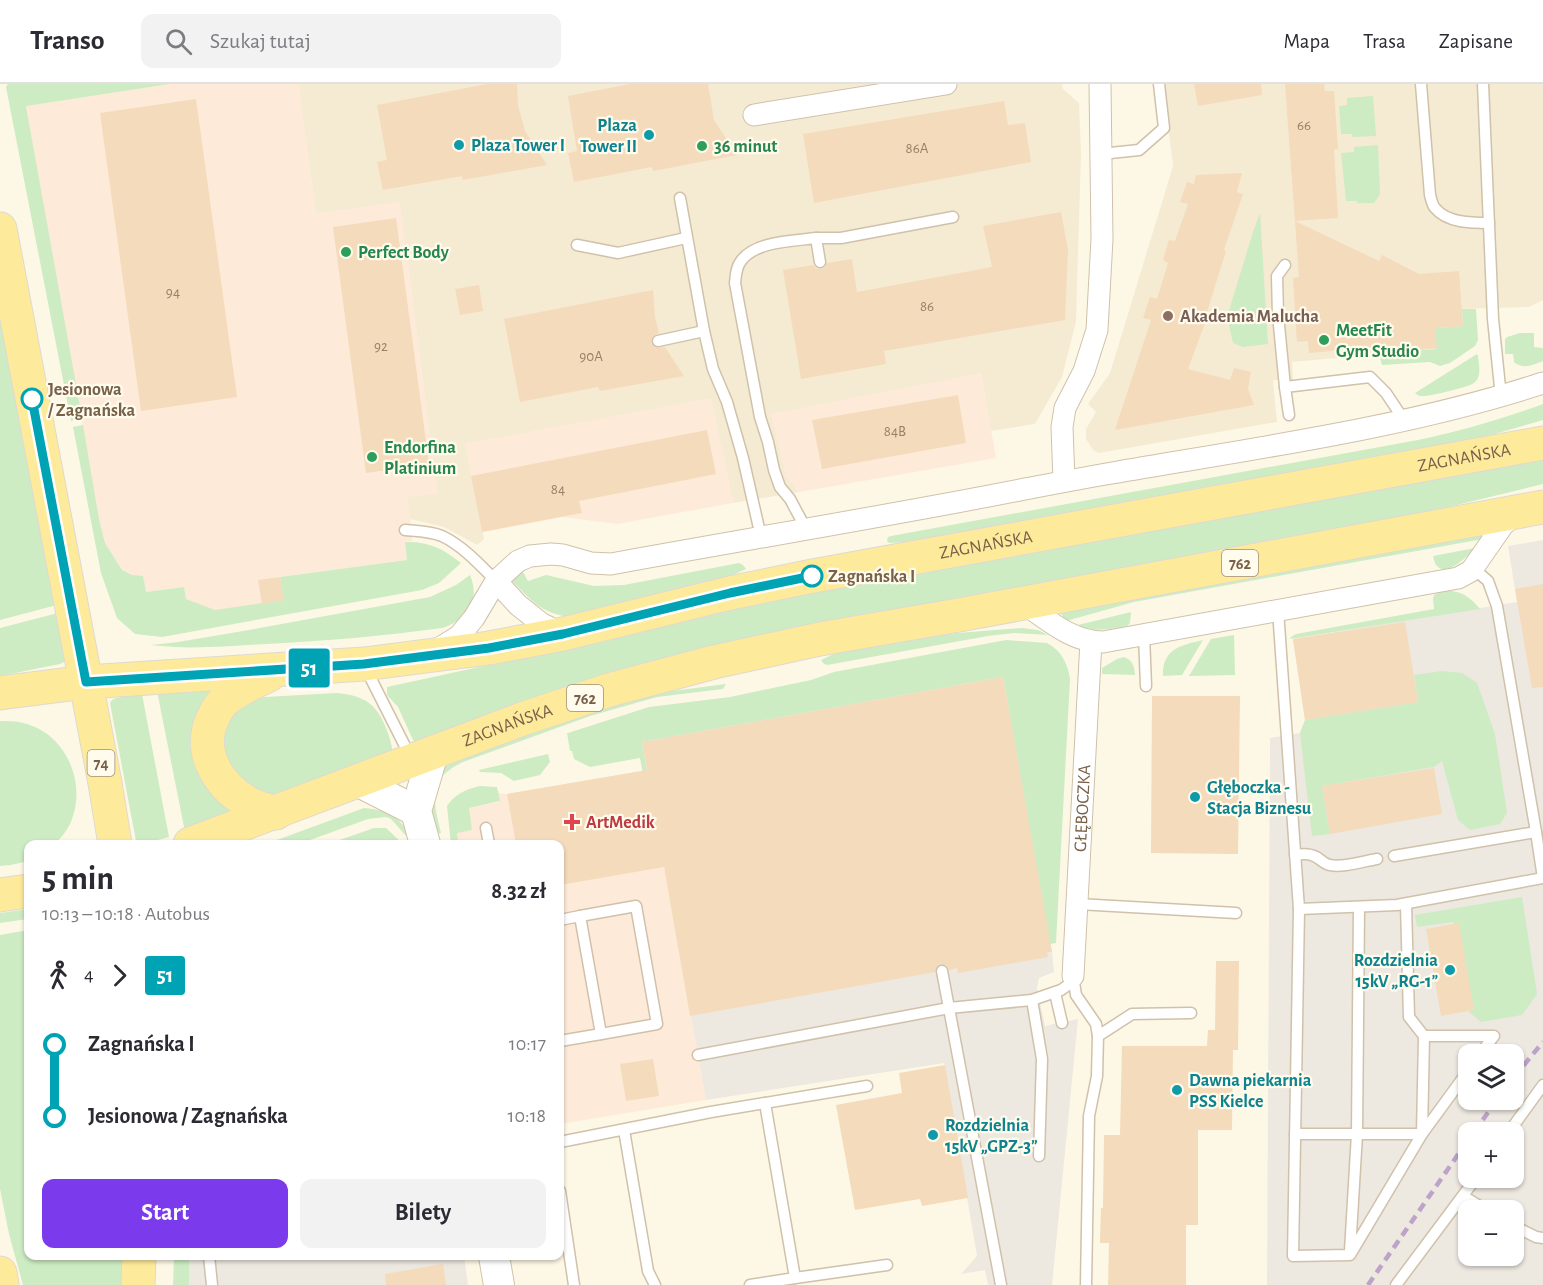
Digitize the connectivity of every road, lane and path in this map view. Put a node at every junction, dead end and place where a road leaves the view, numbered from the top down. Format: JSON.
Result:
{"nodes":[{"id":1,"x":946,"y":84,"type":"edge"},
{"id":2,"x":1100,"y":84,"type":"edge"},
{"id":3,"x":1159,"y":84,"type":"edge"},
{"id":4,"x":1421,"y":84,"type":"edge"},
{"id":5,"x":1483,"y":84,"type":"edge"},
{"id":6,"x":754,"y":116,"type":"dead end"},
{"id":7,"x":1101,"y":154,"type":"junction"},
{"id":8,"x":680,"y":198,"type":"dead end"},
{"id":9,"x":953,"y":217,"type":"dead end"},
{"id":10,"x":1489,"y":223,"type":"junction"},
{"id":11,"x":0,"y":229,"type":"edge"},
{"id":12,"x":686,"y":238,"type":"junction"},
{"id":13,"x":816,"y":238,"type":"junction"},
{"id":14,"x":577,"y":245,"type":"dead end"},
{"id":15,"x":820,"y":262,"type":"dead end"},
{"id":16,"x":1285,"y":265,"type":"dead end"},
{"id":17,"x":704,"y":331,"type":"junction"},
{"id":18,"x":658,"y":341,"type":"dead end"},
{"id":19,"x":1543,"y":383,"type":"edge"},
{"id":20,"x":1285,"y":387,"type":"junction"},
{"id":21,"x":1501,"y":396,"type":"junction"},
{"id":22,"x":1288,"y":415,"type":"dead end"},
{"id":23,"x":1404,"y":420,"type":"junction"},
{"id":24,"x":1543,"y":443,"type":"edge"},
{"id":25,"x":1064,"y":481,"type":"junction"},
{"id":26,"x":1533,"y":508,"type":"edge"},
{"id":27,"x":806,"y":529,"type":"junction"},
{"id":28,"x":405,"y":530,"type":"dead end"},
{"id":29,"x":761,"y":537,"type":"junction"},
{"id":30,"x":1473,"y":568,"type":"junction"},
{"id":31,"x":496,"y":581,"type":"junction"},
{"id":32,"x":1023,"y":603,"type":"junction"},
{"id":33,"x":1278,"y":610,"type":"junction"},
{"id":34,"x":563,"y":634,"type":"junction"},
{"id":35,"x":1144,"y":635,"type":"junction"},
{"id":36,"x":1091,"y":641,"type":"junction"},
{"id":37,"x":426,"y":656,"type":"junction"},
{"id":38,"x":364,"y":664,"type":"junction"},
{"id":39,"x":279,"y":670,"type":"junction"},
{"id":40,"x":86,"y":682,"type":"junction"},
{"id":41,"x":1146,"y":686,"type":"dead end"},
{"id":42,"x":0,"y":693,"type":"edge"},
{"id":43,"x":422,"y":757,"type":"junction"},
{"id":44,"x":357,"y":781,"type":"junction"},
{"id":45,"x":416,"y":811,"type":"junction"},
{"id":46,"x":276,"y":813,"type":"junction"},
{"id":47,"x":486,"y":828,"type":"dead end"},
{"id":48,"x":1536,"y":832,"type":"junction"},
{"id":49,"x":114,"y":840,"type":"edge"},
{"id":50,"x":201,"y":840,"type":"edge"},
{"id":51,"x":424,"y":840,"type":"edge"},
{"id":52,"x":488,"y":840,"type":"edge"},
{"id":53,"x":1295,"y":855,"type":"junction"},
{"id":54,"x":1394,"y":856,"type":"dead end"},
{"id":55,"x":1377,"y":859,"type":"dead end"},
{"id":56,"x":1543,"y":878,"type":"edge"},
{"id":57,"x":24,"y":892,"type":"edge"},
{"id":58,"x":0,"y":895,"type":"edge"},
{"id":59,"x":1078,"y":904,"type":"junction"},
{"id":60,"x":1406,"y":904,"type":"junction"},
{"id":61,"x":1359,"y":907,"type":"junction"},
{"id":62,"x":1299,"y":909,"type":"junction"},
{"id":63,"x":1236,"y":913,"type":"dead end"},
{"id":64,"x":580,"y":916,"type":"junction"},
{"id":65,"x":564,"y":919,"type":"edge"},
{"id":66,"x":942,"y":971,"type":"dead end"},
{"id":67,"x":1073,"y":976,"type":"junction"},
{"id":68,"x":1055,"y":993,"type":"junction"},
{"id":69,"x":1032,"y":1000,"type":"junction"},
{"id":70,"x":950,"y":1008,"type":"junction"},
{"id":71,"x":1191,"y":1013,"type":"dead end"},
{"id":72,"x":1062,"y":1023,"type":"dead end"},
{"id":73,"x":601,"y":1034,"type":"junction"},
{"id":74,"x":1098,"y":1036,"type":"junction"},
{"id":75,"x":1424,"y":1036,"type":"junction"},
{"id":76,"x":564,"y":1040,"type":"edge"},
{"id":77,"x":1488,"y":1044,"type":"edge"},
{"id":78,"x":698,"y":1055,"type":"dead end"},
{"id":79,"x":1458,"y":1085,"type":"edge"},
{"id":80,"x":1543,"y":1085,"type":"edge"},
{"id":81,"x":867,"y":1086,"type":"dead end"},
{"id":82,"x":765,"y":1103,"type":"junction"},
{"id":83,"x":1516,"y":1122,"type":"edge"},
{"id":84,"x":624,"y":1130,"type":"junction"},
{"id":85,"x":1296,"y":1134,"type":"junction"},
{"id":86,"x":1357,"y":1134,"type":"junction"},
{"id":87,"x":1422,"y":1134,"type":"junction"},
{"id":88,"x":564,"y":1141,"type":"edge"},
{"id":89,"x":1039,"y":1156,"type":"dead end"},
{"id":90,"x":1468,"y":1188,"type":"edge"},
{"id":91,"x":1462,"y":1196,"type":"junction"},
{"id":92,"x":1469,"y":1200,"type":"edge"},
{"id":93,"x":564,"y":1218,"type":"edge"},
{"id":94,"x":1524,"y":1231,"type":"edge"},
{"id":95,"x":1543,"y":1238,"type":"edge"},
{"id":96,"x":1350,"y":1255,"type":"junction"},
{"id":97,"x":139,"y":1260,"type":"edge"},
{"id":98,"x":209,"y":1260,"type":"edge"},
{"id":99,"x":495,"y":1260,"type":"edge"},
{"id":100,"x":887,"y":1265,"type":"dead end"},
{"id":101,"x":0,"y":1273,"type":"edge"},
{"id":102,"x":795,"y":1278,"type":"junction"},
{"id":103,"x":2,"y":1285,"type":"edge"},
{"id":104,"x":138,"y":1285,"type":"edge"},
{"id":105,"x":212,"y":1285,"type":"edge"},
{"id":106,"x":499,"y":1285,"type":"edge"},
{"id":107,"x":574,"y":1285,"type":"edge"},
{"id":108,"x":655,"y":1285,"type":"edge"},
{"id":109,"x":750,"y":1285,"type":"edge"},
{"id":110,"x":1001,"y":1285,"type":"edge"},
{"id":111,"x":1086,"y":1285,"type":"edge"},
{"id":112,"x":1396,"y":1285,"type":"edge"}],
"edges":[{"from":1,"to":6,"type":"street"},
{"from":2,"to":7,"type":"street"},
{"from":3,"to":7,"type":"lane"},
{"from":4,"to":10,"type":"lane"},
{"from":5,"to":10,"type":"lane"},
{"from":7,"to":25,"type":"street"},
{"from":8,"to":12,"type":"lane"},
{"from":9,"to":13,"type":"lane"},
{"from":10,"to":21,"type":"lane"},
{"from":11,"to":40,"type":"main road","number":"74"},
{"from":12,"to":14,"type":"lane"},
{"from":12,"to":17,"type":"lane"},
{"from":13,"to":15,"type":"lane"},
{"from":13,"to":27,"type":"lane"},
{"from":16,"to":20,"type":"lane"},
{"from":17,"to":18,"type":"lane"},
{"from":17,"to":29,"type":"lane"},
{"from":19,"to":21,"type":"street"},
{"from":20,"to":22,"type":"lane"},
{"from":20,"to":23,"type":"lane"},
{"from":21,"to":23,"type":"street"},
{"from":23,"to":25,"type":"street"},
{"from":24,"to":34,"type":"main road","name":"ZAGNAŃSKA"},
{"from":25,"to":27,"type":"street"},
{"from":26,"to":30,"type":"street"},
{"from":26,"to":32,"type":"main road","name":"ZAGNAŃSKA","number":"762"},
{"from":27,"to":29,"type":"street"},
{"from":28,"to":31,"type":"lane"},
{"from":29,"to":31,"type":"street"},
{"from":30,"to":33,"type":"street"},
{"from":30,"to":48,"type":"lane"},
{"from":31,"to":34,"type":"street"},
{"from":31,"to":37,"type":"street"},
{"from":32,"to":36,"type":"street"},
{"from":32,"to":43,"type":"main road","name":"ZAGNAŃSKA","number":"762"},
{"from":33,"to":35,"type":"street"},
{"from":33,"to":53,"type":"lane"},
{"from":34,"to":37,"type":"main road","name":"ZAGNAŃSKA"},
{"from":35,"to":36,"type":"street"},
{"from":35,"to":41,"type":"lane"},
{"from":36,"to":59,"type":"street","name":"GŁĘBOCZKA"},
{"from":37,"to":38,"type":"main road","name":"ZAGNAŃSKA"},
{"from":38,"to":39,"type":"main road","name":"ZAGNAŃSKA"},
{"from":38,"to":43,"type":"lane"},
{"from":39,"to":40,"type":"main road","name":"ZAGNAŃSKA"},
{"from":39,"to":46,"type":"main road"},
{"from":40,"to":42,"type":"main road","name":"ZAGNAŃSKA"},
{"from":40,"to":49,"type":"main road","number":"74"},
{"from":43,"to":44,"type":"main road","name":"ZAGNAŃSKA","number":"762"},
{"from":43,"to":45,"type":"street"},
{"from":44,"to":45,"type":"street"},
{"from":44,"to":46,"type":"main road","name":"ZAGNAŃSKA","number":"762"},
{"from":45,"to":51,"type":"street"},
{"from":46,"to":50,"type":"main road","name":"ZAGNAŃSKA","number":"762"},
{"from":47,"to":52,"type":"lane"},
{"from":48,"to":54,"type":"lane"},
{"from":48,"to":56,"type":"lane"},
{"from":53,"to":55,"type":"lane"},
{"from":53,"to":62,"type":"lane"},
{"from":56,"to":60,"type":"lane"},
{"from":57,"to":58,"type":"main road"},
{"from":59,"to":63,"type":"lane"},
{"from":59,"to":67,"type":"street","name":"GŁĘBOCZKA"},
{"from":60,"to":61,"type":"lane"},
{"from":60,"to":75,"type":"lane"},
{"from":61,"to":62,"type":"lane"},
{"from":61,"to":86,"type":"lane"},
{"from":62,"to":85,"type":"lane"},
{"from":64,"to":65,"type":"lane"},
{"from":64,"to":73,"type":"lane"},
{"from":64,"to":73,"type":"lane"},
{"from":66,"to":70,"type":"lane"},
{"from":67,"to":68,"type":"lane"},
{"from":67,"to":74,"type":"lane"},
{"from":68,"to":69,"type":"lane"},
{"from":68,"to":72,"type":"lane"},
{"from":69,"to":70,"type":"lane"},
{"from":69,"to":89,"type":"lane"},
{"from":70,"to":78,"type":"lane"},
{"from":70,"to":110,"type":"lane"},
{"from":71,"to":74,"type":"lane"},
{"from":73,"to":76,"type":"lane"},
{"from":74,"to":111,"type":"lane"},
{"from":75,"to":77,"type":"lane"},
{"from":75,"to":87,"type":"lane"},
{"from":79,"to":87,"type":"lane"},
{"from":80,"to":83,"type":"lane"},
{"from":81,"to":82,"type":"lane"},
{"from":82,"to":84,"type":"lane"},
{"from":82,"to":102,"type":"lane"},
{"from":84,"to":88,"type":"lane"},
{"from":84,"to":108,"type":"lane"},
{"from":85,"to":86,"type":"lane"},
{"from":85,"to":96,"type":"lane"},
{"from":86,"to":87,"type":"lane"},
{"from":86,"to":96,"type":"lane"},
{"from":87,"to":96,"type":"lane"},
{"from":90,"to":91,"type":"lane"},
{"from":91,"to":92,"type":"lane"},
{"from":91,"to":112,"type":"lane"},
{"from":93,"to":107,"type":"lane"},
{"from":94,"to":95,"type":"lane"},
{"from":97,"to":104,"type":"main road"},
{"from":98,"to":105,"type":"lane"},
{"from":99,"to":106,"type":"street"},
{"from":100,"to":102,"type":"lane"},
{"from":101,"to":103,"type":"main road"},
{"from":102,"to":109,"type":"lane"}]}
